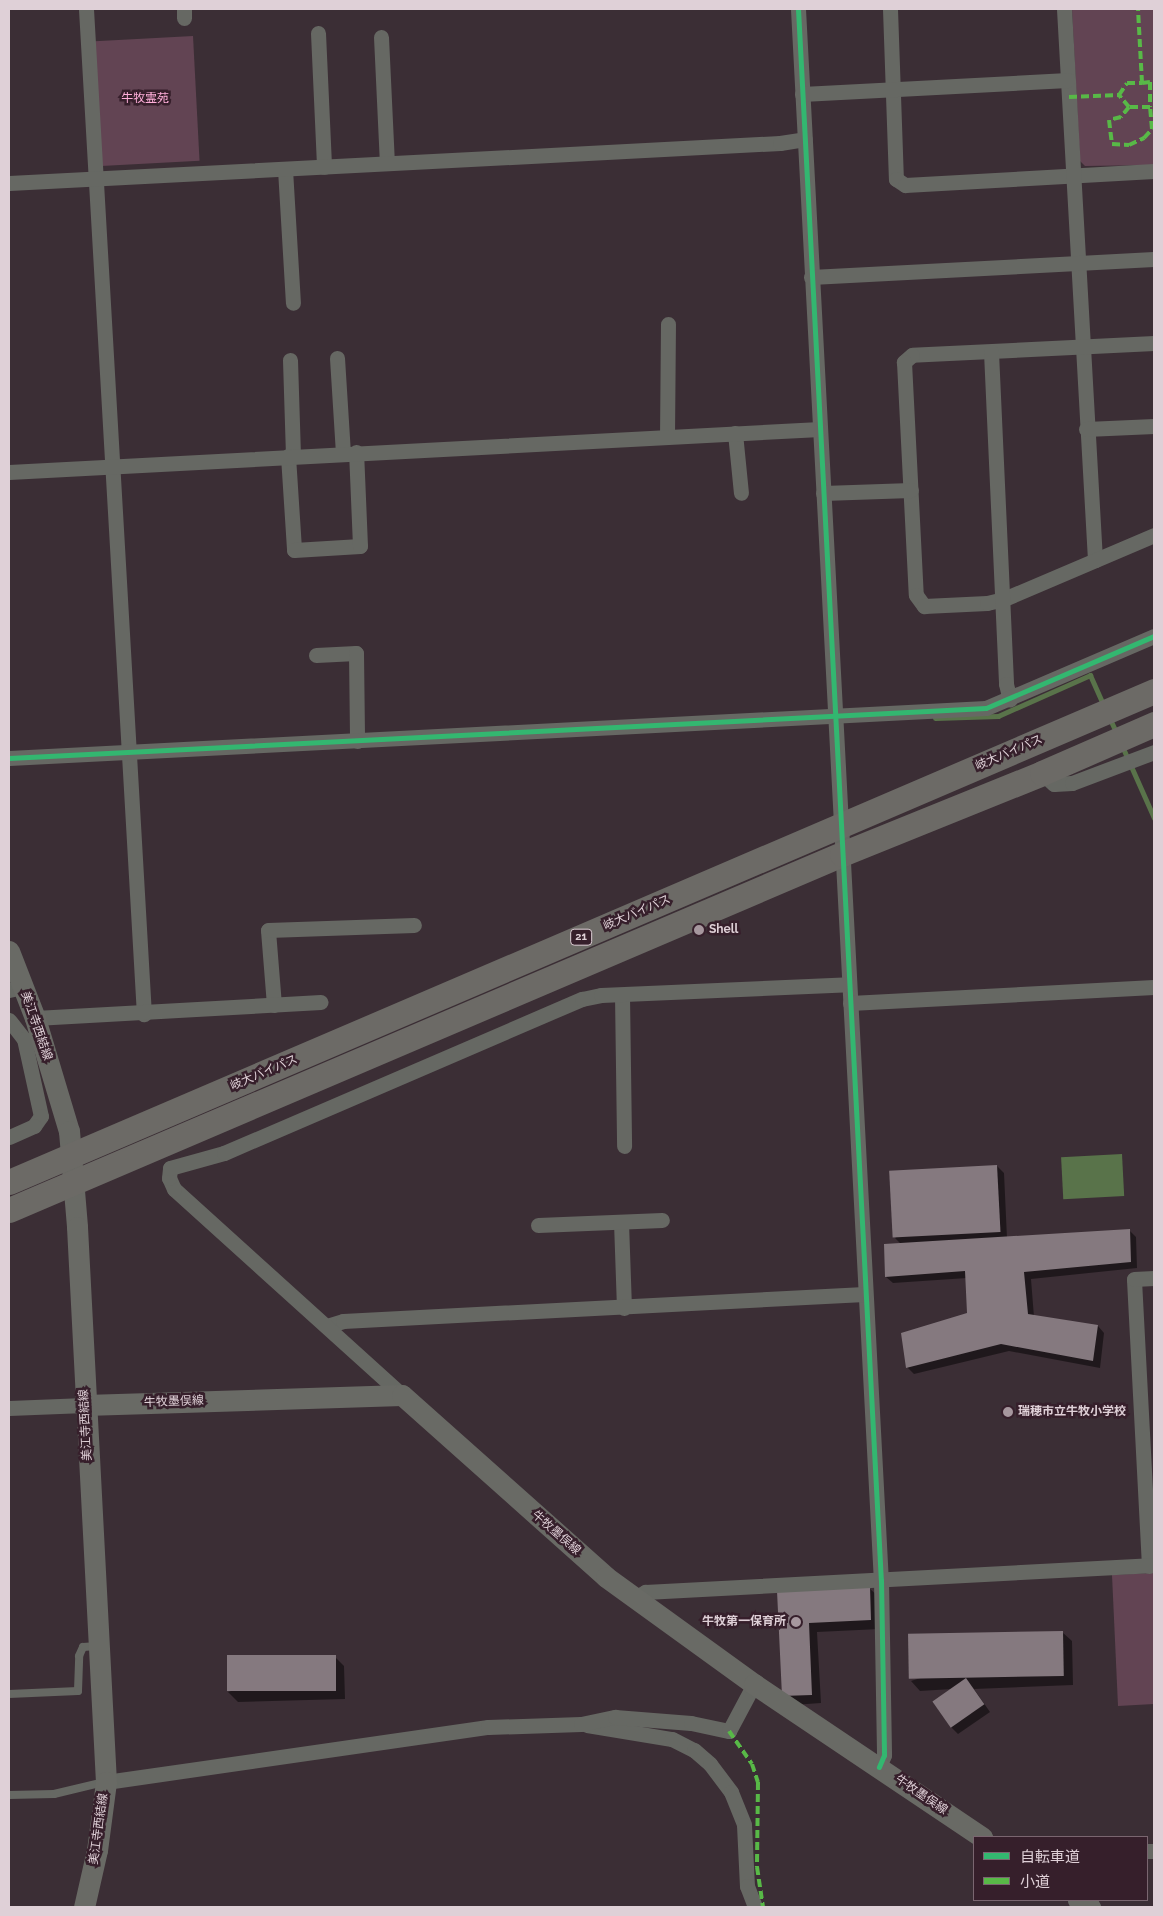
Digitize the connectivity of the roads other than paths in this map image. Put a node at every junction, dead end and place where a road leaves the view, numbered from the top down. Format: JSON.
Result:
{"nodes":[{"id":1,"x":86,"y":9,"type":"edge"},
{"id":2,"x":798,"y":9,"type":"edge"},
{"id":3,"x":890,"y":9,"type":"edge"},
{"id":4,"x":1064,"y":9,"type":"edge"},
{"id":5,"x":318,"y":33,"type":"dead end"},
{"id":6,"x":381,"y":37,"type":"dead end"},
{"id":7,"x":1068,"y":80,"type":"junction"},
{"id":8,"x":891,"y":89,"type":"junction"},
{"id":9,"x":802,"y":94,"type":"junction"},
{"id":10,"x":805,"y":139,"type":"junction"},
{"id":11,"x":387,"y":163,"type":"junction"},
{"id":12,"x":324,"y":167,"type":"junction"},
{"id":13,"x":285,"y":169,"type":"junction"},
{"id":14,"x":1154,"y":171,"type":"edge"},
{"id":15,"x":1072,"y":175,"type":"junction"},
{"id":16,"x":94,"y":178,"type":"junction"},
{"id":17,"x":9,"y":183,"type":"edge"},
{"id":18,"x":1154,"y":259,"type":"edge"},
{"id":19,"x":1077,"y":263,"type":"junction"},
{"id":20,"x":811,"y":277,"type":"junction"},
{"id":21,"x":293,"y":303,"type":"dead end"},
{"id":22,"x":668,"y":324,"type":"dead end"},
{"id":23,"x":1154,"y":343,"type":"edge"},
{"id":24,"x":1081,"y":347,"type":"junction"},
{"id":25,"x":991,"y":352,"type":"junction"},
{"id":26,"x":337,"y":358,"type":"dead end"},
{"id":27,"x":290,"y":360,"type":"dead end"},
{"id":28,"x":1154,"y":426,"type":"edge"},
{"id":29,"x":820,"y":429,"type":"junction"},
{"id":30,"x":1086,"y":429,"type":"junction"},
{"id":31,"x":735,"y":433,"type":"junction"},
{"id":32,"x":667,"y":436,"type":"junction"},
{"id":33,"x":350,"y":453,"type":"junction"},
{"id":34,"x":291,"y":456,"type":"junction"},
{"id":35,"x":113,"y":465,"type":"junction"},
{"id":36,"x":9,"y":472,"type":"edge"},
{"id":37,"x":911,"y":490,"type":"junction"},
{"id":38,"x":741,"y":493,"type":"dead end"},
{"id":39,"x":823,"y":493,"type":"junction"},
{"id":40,"x":1154,"y":535,"type":"edge"},
{"id":41,"x":1095,"y":560,"type":"junction"},
{"id":42,"x":1004,"y":599,"type":"junction"},
{"id":43,"x":1154,"y":636,"type":"edge"},
{"id":44,"x":316,"y":655,"type":"dead end"},
{"id":45,"x":1154,"y":691,"type":"edge"},
{"id":46,"x":1010,"y":700,"type":"junction"},
{"id":47,"x":834,"y":715,"type":"junction"},
{"id":48,"x":1154,"y":724,"type":"edge"},
{"id":49,"x":357,"y":741,"type":"junction"},
{"id":50,"x":1154,"y":752,"type":"edge"},
{"id":51,"x":128,"y":753,"type":"junction"},
{"id":52,"x":9,"y":758,"type":"edge"},
{"id":53,"x":1042,"y":774,"type":"junction"},
{"id":54,"x":840,"y":825,"type":"junction"},
{"id":55,"x":842,"y":854,"type":"junction"},
{"id":56,"x":414,"y":924,"type":"dead end"},
{"id":57,"x":9,"y":951,"type":"edge"},
{"id":58,"x":849,"y":984,"type":"junction"},
{"id":59,"x":1154,"y":987,"type":"edge"},
{"id":60,"x":15,"y":988,"type":"edge"},
{"id":61,"x":622,"y":994,"type":"junction"},
{"id":62,"x":321,"y":1002,"type":"dead end"},
{"id":63,"x":850,"y":1003,"type":"junction"},
{"id":64,"x":274,"y":1005,"type":"junction"},
{"id":65,"x":144,"y":1014,"type":"junction"},
{"id":66,"x":35,"y":1018,"type":"junction"},
{"id":67,"x":9,"y":1020,"type":"edge"},
{"id":68,"x":9,"y":1137,"type":"edge"},
{"id":69,"x":621,"y":1141,"type":"dead end"},
{"id":70,"x":71,"y":1156,"type":"junction"},
{"id":71,"x":9,"y":1182,"type":"edge"},
{"id":72,"x":74,"y":1185,"type":"junction"},
{"id":73,"x":9,"y":1210,"type":"edge"},
{"id":74,"x":662,"y":1220,"type":"dead end"},
{"id":75,"x":621,"y":1222,"type":"junction"},
{"id":76,"x":538,"y":1225,"type":"dead end"},
{"id":77,"x":1154,"y":1278,"type":"edge"},
{"id":78,"x":864,"y":1294,"type":"junction"},
{"id":79,"x":624,"y":1308,"type":"junction"},
{"id":80,"x":327,"y":1326,"type":"junction"},
{"id":81,"x":402,"y":1395,"type":"junction"},
{"id":82,"x":85,"y":1405,"type":"junction"},
{"id":83,"x":9,"y":1408,"type":"edge"},
{"id":84,"x":1152,"y":1565,"type":"edge"},
{"id":85,"x":881,"y":1580,"type":"junction"},
{"id":86,"x":635,"y":1598,"type":"junction"},
{"id":87,"x":98,"y":1646,"type":"junction"},
{"id":88,"x":754,"y":1684,"type":"junction"},
{"id":89,"x":9,"y":1694,"type":"edge"},
{"id":90,"x":581,"y":1724,"type":"junction"},
{"id":91,"x":879,"y":1767,"type":"junction"},
{"id":92,"x":106,"y":1782,"type":"junction"},
{"id":93,"x":9,"y":1795,"type":"edge"},
{"id":94,"x":981,"y":1836,"type":"edge"},
{"id":95,"x":84,"y":1907,"type":"edge"},
{"id":96,"x":755,"y":1907,"type":"edge"}],
"edges":[{"from":1,"to":16,"type":"street"},
{"from":2,"to":9,"type":"street"},
{"from":3,"to":8,"type":"street"},
{"from":4,"to":7,"type":"street"},
{"from":5,"to":12,"type":"street"},
{"from":6,"to":11,"type":"street"},
{"from":7,"to":8,"type":"street"},
{"from":7,"to":15,"type":"street"},
{"from":8,"to":9,"type":"street"},
{"from":8,"to":15,"type":"street"},
{"from":9,"to":10,"type":"street"},
{"from":10,"to":11,"type":"street"},
{"from":10,"to":20,"type":"street"},
{"from":11,"to":12,"type":"street"},
{"from":12,"to":13,"type":"street"},
{"from":13,"to":16,"type":"street"},
{"from":13,"to":21,"type":"street"},
{"from":14,"to":15,"type":"street"},
{"from":15,"to":19,"type":"street"},
{"from":16,"to":17,"type":"street"},
{"from":16,"to":35,"type":"street"},
{"from":18,"to":19,"type":"street"},
{"from":19,"to":20,"type":"street"},
{"from":19,"to":24,"type":"street"},
{"from":20,"to":29,"type":"street"},
{"from":22,"to":32,"type":"street"},
{"from":23,"to":24,"type":"street"},
{"from":24,"to":25,"type":"street"},
{"from":24,"to":30,"type":"street"},
{"from":25,"to":37,"type":"street"},
{"from":25,"to":42,"type":"street"},
{"from":26,"to":33,"type":"street"},
{"from":27,"to":34,"type":"street"},
{"from":28,"to":30,"type":"street"},
{"from":29,"to":31,"type":"street"},
{"from":29,"to":39,"type":"street"},
{"from":30,"to":41,"type":"street"},
{"from":31,"to":32,"type":"street"},
{"from":31,"to":38,"type":"street"},
{"from":32,"to":33,"type":"street"},
{"from":33,"to":34,"type":"street"},
{"from":33,"to":34,"type":"street"},
{"from":34,"to":35,"type":"street"},
{"from":35,"to":36,"type":"street"},
{"from":35,"to":51,"type":"street"},
{"from":37,"to":39,"type":"street"},
{"from":37,"to":42,"type":"street"},
{"from":39,"to":47,"type":"street"},
{"from":40,"to":41,"type":"street"},
{"from":41,"to":42,"type":"street"},
{"from":42,"to":46,"type":"street"},
{"from":43,"to":46,"type":"street"},
{"from":44,"to":49,"type":"street"},
{"from":45,"to":54,"type":"highway","name":"岐大バイパス","number":"21"},
{"from":46,"to":47,"type":"street"},
{"from":47,"to":49,"type":"street"},
{"from":47,"to":54,"type":"street"},
{"from":48,"to":53,"type":"highway","number":"21"},
{"from":49,"to":51,"type":"street"},
{"from":50,"to":53,"type":"street"},
{"from":51,"to":52,"type":"street"},
{"from":51,"to":65,"type":"street"},
{"from":53,"to":55,"type":"highway","number":"21"},
{"from":54,"to":55,"type":"street"},
{"from":54,"to":70,"type":"highway","name":"岐大バイパス","number":"21"},
{"from":55,"to":58,"type":"street"},
{"from":55,"to":72,"type":"highway","number":"21"},
{"from":56,"to":64,"type":"street"},
{"from":57,"to":60,"type":"main road","name":"美江寺西結線"},
{"from":58,"to":61,"type":"street"},
{"from":58,"to":63,"type":"street"},
{"from":59,"to":63,"type":"street"},
{"from":60,"to":66,"type":"main road","name":"美江寺西結線"},
{"from":61,"to":69,"type":"street"},
{"from":61,"to":80,"type":"street"},
{"from":62,"to":64,"type":"street"},
{"from":63,"to":78,"type":"street"},
{"from":64,"to":65,"type":"street"},
{"from":65,"to":66,"type":"street"},
{"from":66,"to":70,"type":"main road","name":"美江寺西結線"},
{"from":67,"to":68,"type":"street"},
{"from":70,"to":71,"type":"highway","name":"岐大バイパス","number":"21"},
{"from":70,"to":72,"type":"main road","name":"美江寺西結線"},
{"from":72,"to":73,"type":"highway","number":"21"},
{"from":72,"to":82,"type":"main road","name":"美江寺西結線"},
{"from":74,"to":75,"type":"street"},
{"from":75,"to":76,"type":"street"},
{"from":75,"to":79,"type":"street"},
{"from":77,"to":84,"type":"street"},
{"from":78,"to":79,"type":"street"},
{"from":78,"to":85,"type":"street"},
{"from":79,"to":80,"type":"street"},
{"from":80,"to":81,"type":"street"},
{"from":81,"to":82,"type":"main road","name":"牛牧墨俣線"},
{"from":81,"to":86,"type":"main road","name":"牛牧墨俣線"},
{"from":82,"to":83,"type":"street"},
{"from":82,"to":87,"type":"main road","name":"美江寺西結線"},
{"from":84,"to":85,"type":"street"},
{"from":85,"to":86,"type":"street"},
{"from":85,"to":91,"type":"street"},
{"from":86,"to":88,"type":"main road","name":"牛牧墨俣線"},
{"from":87,"to":89,"type":"lane"},
{"from":87,"to":92,"type":"main road","name":"美江寺西結線"},
{"from":88,"to":90,"type":"street"},
{"from":88,"to":91,"type":"main road","name":"牛牧墨俣線"},
{"from":90,"to":92,"type":"street"},
{"from":90,"to":96,"type":"street"},
{"from":91,"to":94,"type":"main road","name":"牛牧墨俣線"},
{"from":92,"to":93,"type":"lane"},
{"from":92,"to":95,"type":"main road","name":"美江寺西結線"}]}
